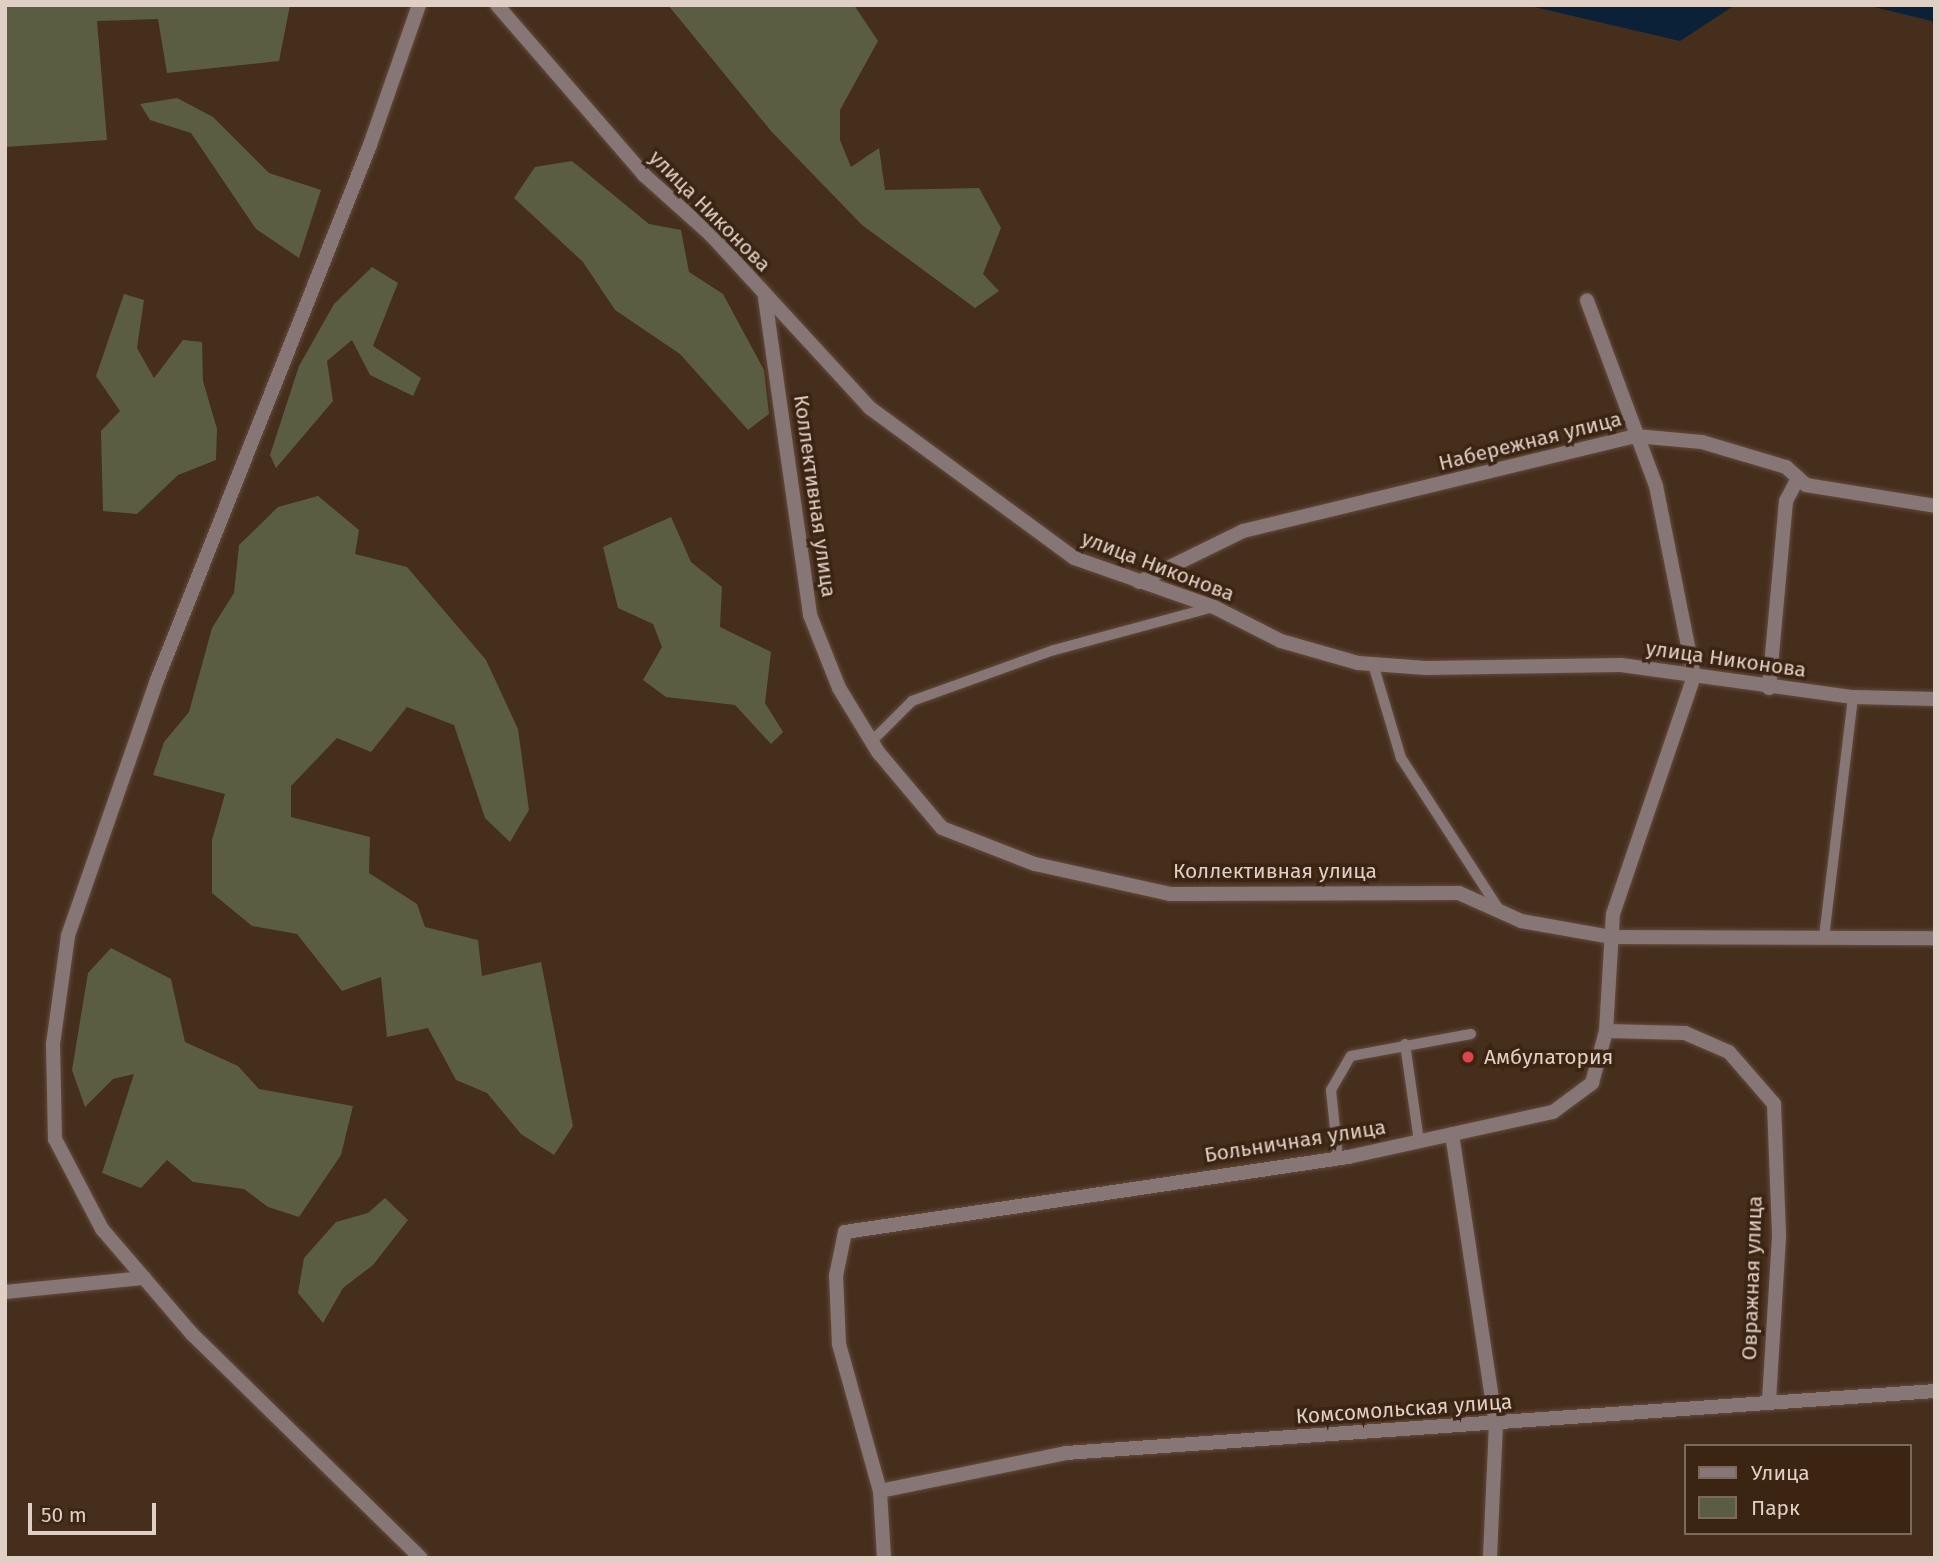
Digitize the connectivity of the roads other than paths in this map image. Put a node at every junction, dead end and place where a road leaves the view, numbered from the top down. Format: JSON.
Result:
{"nodes":[{"id":1,"x":419,"y":5,"type":"edge"},
{"id":2,"x":497,"y":5,"type":"edge"},
{"id":3,"x":765,"y":297,"type":"junction"},
{"id":4,"x":1587,"y":300,"type":"dead end"},
{"id":5,"x":1636,"y":436,"type":"junction"},
{"id":6,"x":1798,"y":478,"type":"junction"},
{"id":7,"x":1935,"y":506,"type":"edge"},
{"id":8,"x":1139,"y":582,"type":"junction"},
{"id":9,"x":1214,"y":607,"type":"junction"},
{"id":10,"x":1373,"y":664,"type":"junction"},
{"id":11,"x":1694,"y":676,"type":"junction"},
{"id":12,"x":1769,"y":688,"type":"junction"},
{"id":13,"x":1853,"y":697,"type":"junction"},
{"id":14,"x":1935,"y":699,"type":"edge"},
{"id":15,"x":872,"y":741,"type":"junction"},
{"id":16,"x":1500,"y":911,"type":"junction"},
{"id":17,"x":1611,"y":937,"type":"junction"},
{"id":18,"x":1824,"y":937,"type":"junction"},
{"id":19,"x":1935,"y":938,"type":"edge"},
{"id":20,"x":1606,"y":1031,"type":"junction"},
{"id":21,"x":1471,"y":1034,"type":"dead end"},
{"id":22,"x":1405,"y":1044,"type":"junction"},
{"id":23,"x":1452,"y":1134,"type":"junction"},
{"id":24,"x":1419,"y":1142,"type":"junction"},
{"id":25,"x":1338,"y":1158,"type":"junction"},
{"id":26,"x":144,"y":1278,"type":"junction"},
{"id":27,"x":5,"y":1292,"type":"edge"},
{"id":28,"x":1935,"y":1391,"type":"edge"},
{"id":29,"x":1769,"y":1399,"type":"junction"},
{"id":30,"x":1496,"y":1424,"type":"junction"},
{"id":31,"x":880,"y":1491,"type":"junction"},
{"id":32,"x":421,"y":1558,"type":"edge"},
{"id":33,"x":884,"y":1558,"type":"edge"},
{"id":34,"x":1490,"y":1558,"type":"edge"}],
"edges":[{"from":1,"to":26,"type":"street"},
{"from":2,"to":3,"type":"street","name":"улица Никонова"},
{"from":3,"to":8,"type":"street","name":"улица Никонова"},
{"from":3,"to":15,"type":"street","name":"Коллективная улица"},
{"from":4,"to":5,"type":"street"},
{"from":5,"to":6,"type":"street","name":"Набережная улица"},
{"from":5,"to":8,"type":"street","name":"Набережная улица"},
{"from":5,"to":11,"type":"street"},
{"from":6,"to":7,"type":"street","name":"Набережная улица"},
{"from":6,"to":12,"type":"street"},
{"from":8,"to":9,"type":"street","name":"улица Никонова"},
{"from":9,"to":10,"type":"street","name":"улица Никонова"},
{"from":9,"to":15,"type":"lane"},
{"from":10,"to":11,"type":"street","name":"улица Никонова"},
{"from":10,"to":16,"type":"lane"},
{"from":11,"to":12,"type":"street","name":"улица Никонова"},
{"from":11,"to":17,"type":"street","name":"Больничная улица"},
{"from":12,"to":13,"type":"street","name":"улица Никонова"},
{"from":13,"to":14,"type":"street","name":"улица Никонова"},
{"from":13,"to":18,"type":"lane"},
{"from":15,"to":16,"type":"street","name":"Коллективная улица"},
{"from":16,"to":17,"type":"street","name":"Коллективная улица"},
{"from":17,"to":18,"type":"street","name":"Коллективная улица"},
{"from":17,"to":20,"type":"street","name":"Больничная улица"},
{"from":18,"to":19,"type":"street","name":"Коллективная улица"},
{"from":20,"to":23,"type":"street","name":"Больничная улица"},
{"from":20,"to":29,"type":"street","name":"Овражная улица"},
{"from":21,"to":22,"type":"lane"},
{"from":22,"to":24,"type":"lane"},
{"from":22,"to":25,"type":"lane"},
{"from":23,"to":24,"type":"street","name":"Больничная улица"},
{"from":23,"to":30,"type":"street"},
{"from":24,"to":25,"type":"street","name":"Больничная улица"},
{"from":25,"to":31,"type":"street","name":"Больничная улица"},
{"from":26,"to":27,"type":"street"},
{"from":26,"to":32,"type":"street"},
{"from":28,"to":29,"type":"street","name":"Комсомольская улица"},
{"from":29,"to":30,"type":"street","name":"Комсомольская улица"},
{"from":30,"to":31,"type":"street","name":"Комсомольская улица"},
{"from":30,"to":34,"type":"street"},
{"from":31,"to":33,"type":"street"}]}
